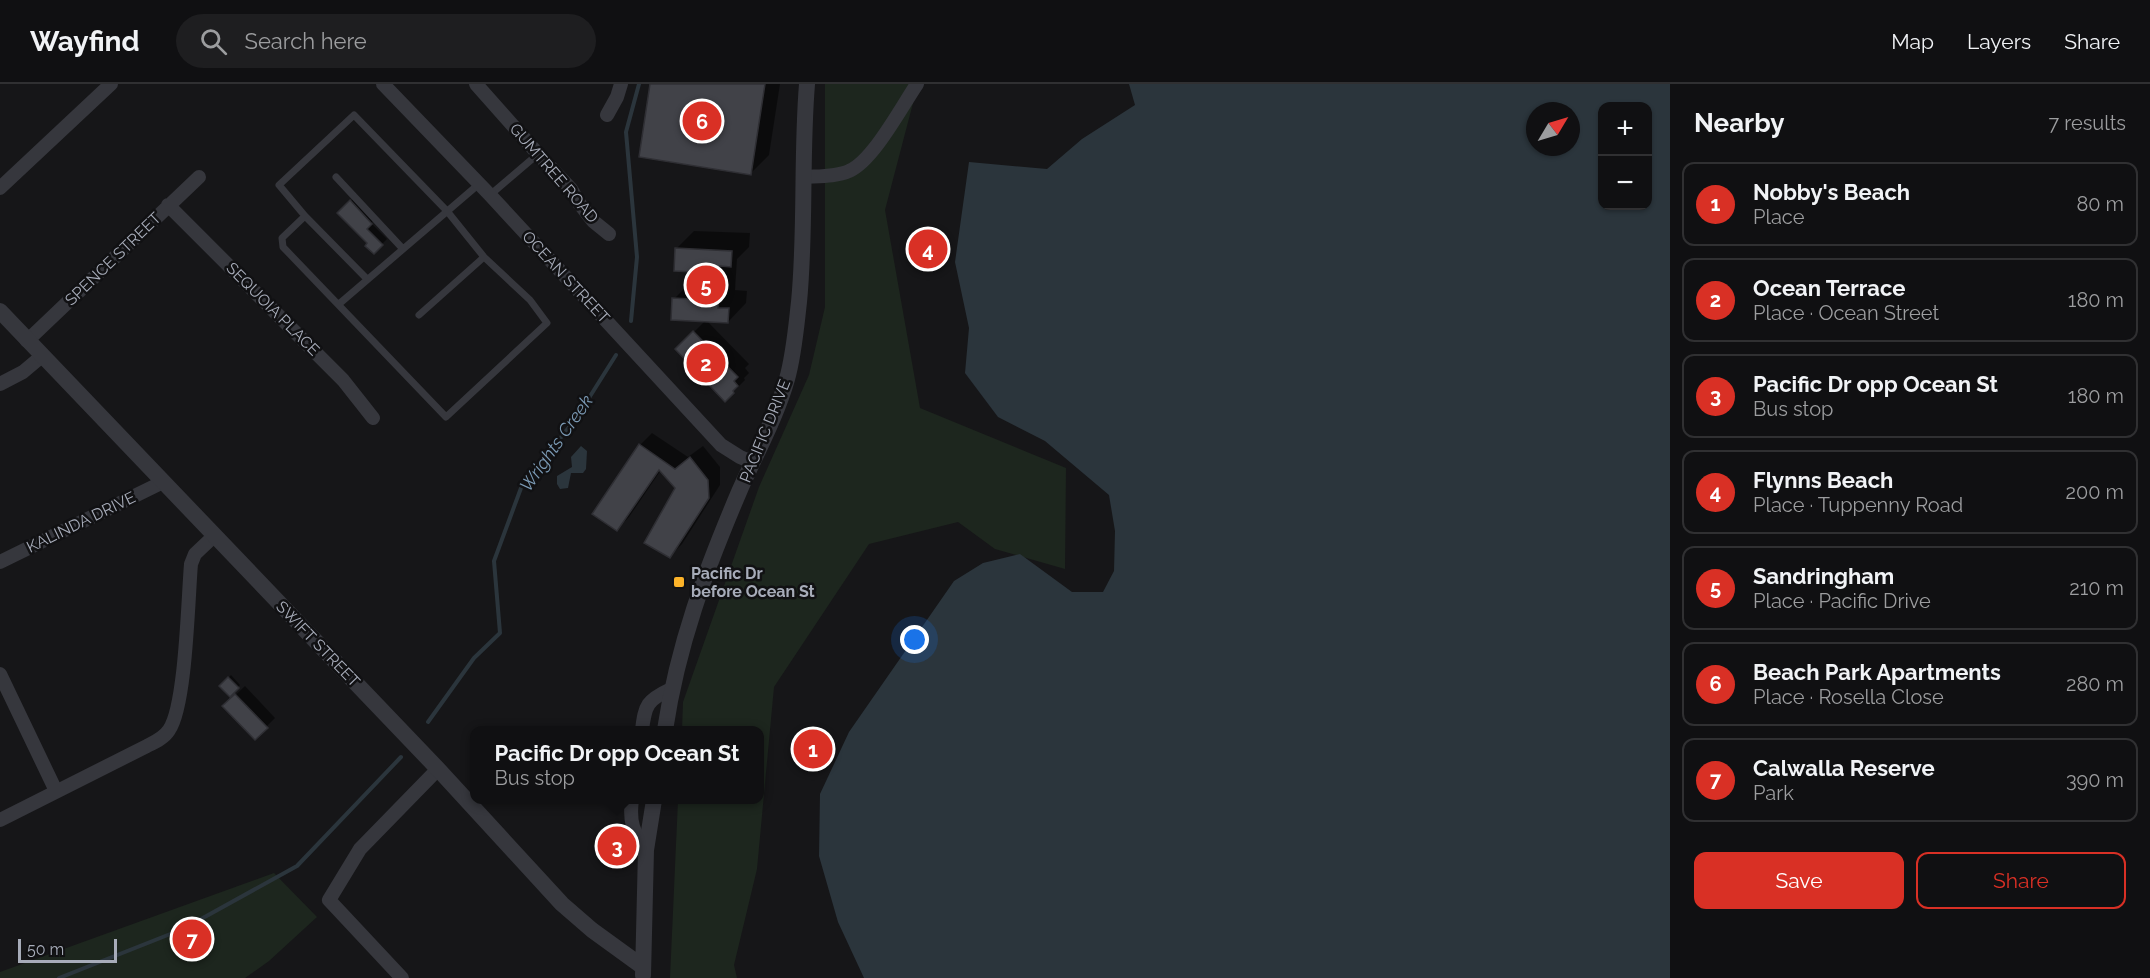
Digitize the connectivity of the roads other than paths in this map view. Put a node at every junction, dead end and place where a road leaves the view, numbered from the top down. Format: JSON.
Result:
{"nodes":[{"id":1,"x":111,"y":84,"type":"edge"},
{"id":2,"x":383,"y":84,"type":"edge"},
{"id":3,"x":476,"y":84,"type":"edge"},
{"id":4,"x":621,"y":84,"type":"edge"},
{"id":5,"x":807,"y":84,"type":"edge"},
{"id":6,"x":917,"y":84,"type":"edge"},
{"id":7,"x":607,"y":116,"type":"dead end"},
{"id":8,"x":538,"y":154,"type":"junction"},
{"id":9,"x":199,"y":177,"type":"dead end"},
{"id":10,"x":336,"y":177,"type":"dead end"},
{"id":11,"x":803,"y":177,"type":"junction"},
{"id":12,"x":479,"y":184,"type":"junction"},
{"id":13,"x":0,"y":188,"type":"edge"},
{"id":14,"x":490,"y":195,"type":"junction"},
{"id":15,"x":168,"y":205,"type":"junction"},
{"id":16,"x":447,"y":211,"type":"junction"},
{"id":17,"x":305,"y":216,"type":"junction"},
{"id":18,"x":609,"y":234,"type":"dead end"},
{"id":19,"x":403,"y":249,"type":"junction"},
{"id":20,"x":483,"y":257,"type":"junction"},
{"id":21,"x":367,"y":279,"type":"junction"},
{"id":22,"x":339,"y":304,"type":"junction"},
{"id":23,"x":0,"y":312,"type":"edge"},
{"id":24,"x":419,"y":315,"type":"dead end"},
{"id":25,"x":27,"y":341,"type":"junction"},
{"id":26,"x":42,"y":356,"type":"junction"},
{"id":27,"x":0,"y":384,"type":"edge"},
{"id":28,"x":373,"y":418,"type":"dead end"},
{"id":29,"x":752,"y":462,"type":"junction"},
{"id":30,"x":163,"y":482,"type":"junction"},
{"id":31,"x":214,"y":536,"type":"junction"},
{"id":32,"x":0,"y":562,"type":"edge"},
{"id":33,"x":0,"y":674,"type":"edge"},
{"id":34,"x":671,"y":688,"type":"junction"},
{"id":35,"x":642,"y":726,"type":"edge"},
{"id":36,"x":665,"y":726,"type":"edge"},
{"id":37,"x":438,"y":769,"type":"junction"},
{"id":38,"x":56,"y":791,"type":"junction"},
{"id":39,"x":470,"y":803,"type":"edge"},
{"id":40,"x":471,"y":804,"type":"edge"},
{"id":41,"x":632,"y":804,"type":"edge"},
{"id":42,"x":653,"y":804,"type":"edge"},
{"id":43,"x":0,"y":820,"type":"edge"},
{"id":44,"x":646,"y":850,"type":"junction"},
{"id":45,"x":643,"y":972,"type":"edge"},
{"id":46,"x":402,"y":978,"type":"edge"}],
"edges":[{"from":1,"to":13,"type":"street"},
{"from":2,"to":12,"type":"street","name":"OCEAN STREET"},
{"from":3,"to":8,"type":"street","name":"GUMTREE ROAD"},
{"from":4,"to":7,"type":"street"},
{"from":5,"to":11,"type":"street","name":"PACIFIC DRIVE"},
{"from":6,"to":11,"type":"street"},
{"from":8,"to":14,"type":"lane"},
{"from":8,"to":18,"type":"street","name":"GUMTREE ROAD"},
{"from":9,"to":15,"type":"street","name":"SPENCE STREET"},
{"from":10,"to":19,"type":"lane"},
{"from":11,"to":29,"type":"street","name":"PACIFIC DRIVE"},
{"from":12,"to":14,"type":"street","name":"OCEAN STREET"},
{"from":12,"to":16,"type":"lane"},
{"from":14,"to":29,"type":"street","name":"OCEAN STREET"},
{"from":15,"to":25,"type":"street","name":"SPENCE STREET"},
{"from":15,"to":28,"type":"street","name":"SEQUOIA PLACE"},
{"from":16,"to":17,"type":"lane"},
{"from":16,"to":19,"type":"lane"},
{"from":16,"to":20,"type":"lane"},
{"from":17,"to":21,"type":"lane"},
{"from":17,"to":22,"type":"lane"},
{"from":19,"to":21,"type":"lane"},
{"from":20,"to":22,"type":"lane"},
{"from":20,"to":24,"type":"lane"},
{"from":21,"to":22,"type":"lane"},
{"from":23,"to":25,"type":"street","name":"SWIFT STREET"},
{"from":25,"to":26,"type":"street","name":"SWIFT STREET"},
{"from":26,"to":27,"type":"street"},
{"from":26,"to":30,"type":"street","name":"SWIFT STREET"},
{"from":29,"to":34,"type":"street","name":"PACIFIC DRIVE"},
{"from":30,"to":31,"type":"street","name":"SWIFT STREET"},
{"from":30,"to":32,"type":"street","name":"KALINDA DRIVE"},
{"from":31,"to":37,"type":"street","name":"SWIFT STREET"},
{"from":31,"to":38,"type":"street"},
{"from":33,"to":38,"type":"street"},
{"from":34,"to":35,"type":"street"},
{"from":34,"to":36,"type":"street","name":"PACIFIC DRIVE"},
{"from":37,"to":39,"type":"street","name":"SWIFT STREET"},
{"from":37,"to":46,"type":"street"},
{"from":38,"to":43,"type":"street"},
{"from":40,"to":45,"type":"street","name":"SWIFT STREET"},
{"from":41,"to":44,"type":"street"},
{"from":42,"to":44,"type":"street"},
{"from":44,"to":45,"type":"street"}]}
